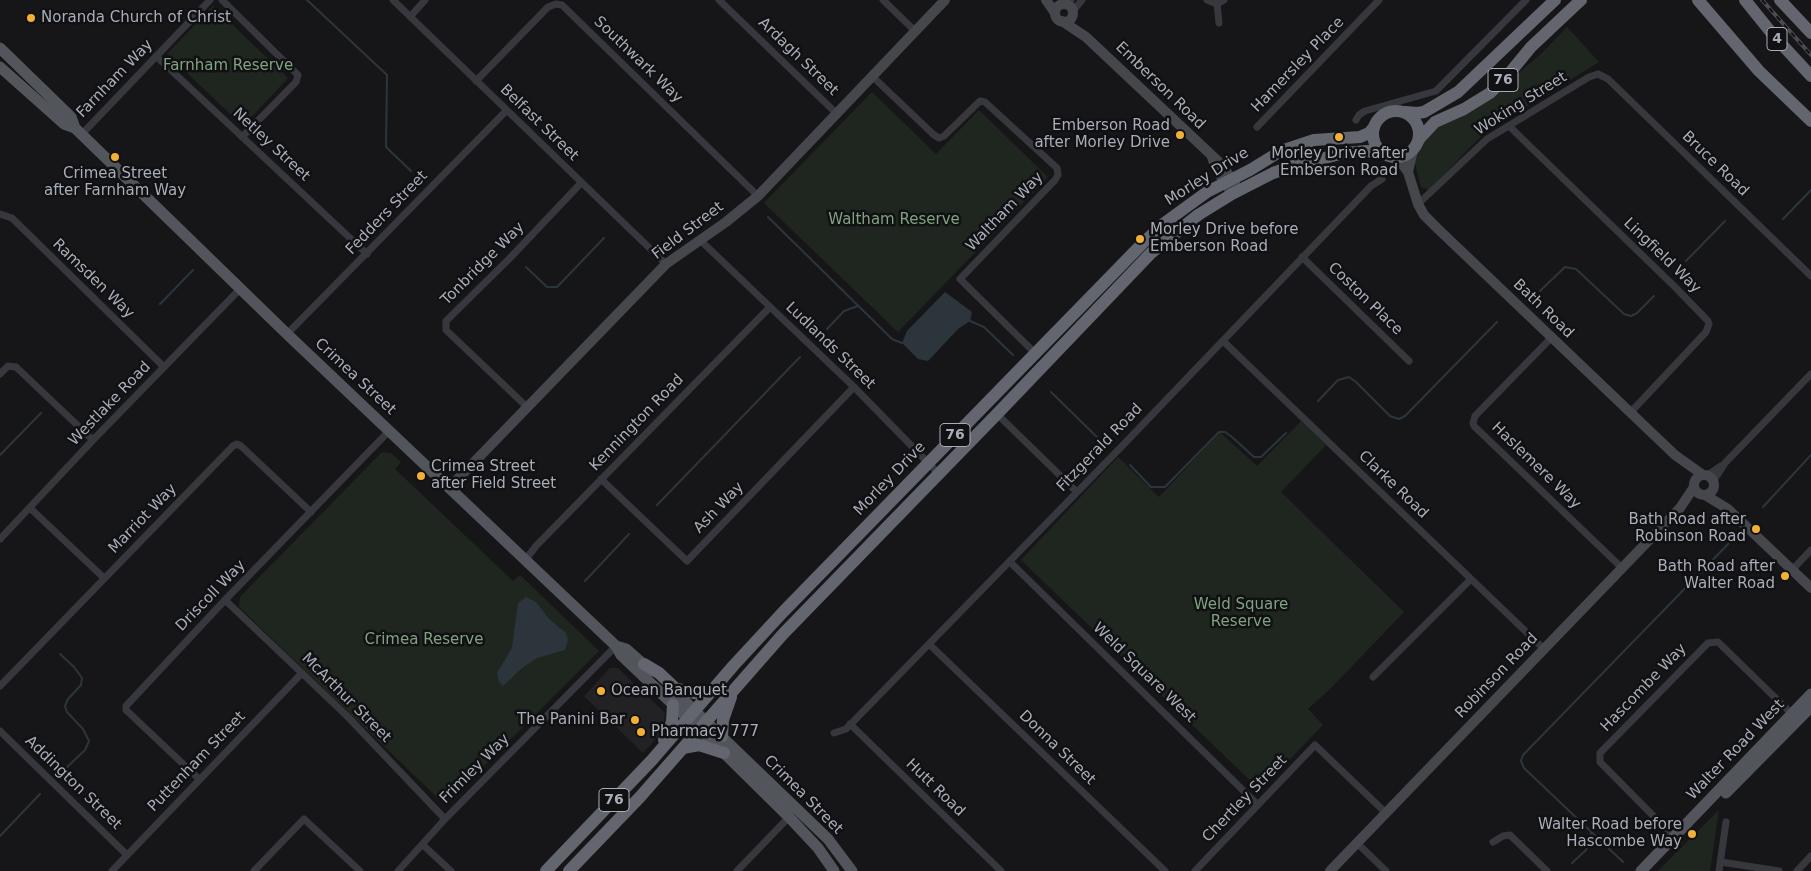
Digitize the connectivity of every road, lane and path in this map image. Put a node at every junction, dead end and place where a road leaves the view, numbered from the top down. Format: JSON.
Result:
{"nodes":[{"id":1,"x":210,"y":0,"type":"edge"},
{"id":2,"x":222,"y":0,"type":"edge"},
{"id":3,"x":393,"y":0,"type":"edge"},
{"id":4,"x":425,"y":0,"type":"edge"},
{"id":5,"x":719,"y":0,"type":"edge"},
{"id":6,"x":883,"y":0,"type":"edge"},
{"id":7,"x":945,"y":0,"type":"edge"},
{"id":8,"x":1046,"y":0,"type":"edge"},
{"id":9,"x":1082,"y":0,"type":"edge"},
{"id":10,"x":1207,"y":0,"type":"edge"},
{"id":11,"x":1224,"y":0,"type":"edge"},
{"id":12,"x":1379,"y":0,"type":"edge"},
{"id":13,"x":1526,"y":0,"type":"edge"},
{"id":14,"x":1555,"y":0,"type":"edge"},
{"id":15,"x":1581,"y":0,"type":"edge"},
{"id":16,"x":1698,"y":0,"type":"edge"},
{"id":17,"x":1745,"y":0,"type":"edge"},
{"id":18,"x":1780,"y":0,"type":"edge"},
{"id":19,"x":1063,"y":2,"type":"edge"},
{"id":20,"x":1216,"y":4,"type":"junction"},
{"id":21,"x":1073,"y":12,"type":"junction"},
{"id":22,"x":410,"y":16,"type":"junction"},
{"id":23,"x":1058,"y":17,"type":"junction"},
{"id":24,"x":1219,"y":23,"type":"dead end"},
{"id":25,"x":916,"y":31,"type":"junction"},
{"id":26,"x":1811,"y":33,"type":"edge"},
{"id":27,"x":1086,"y":36,"type":"junction"},
{"id":28,"x":0,"y":48,"type":"edge"},
{"id":29,"x":156,"y":56,"type":"junction"},
{"id":30,"x":11,"y":58,"type":"junction"},
{"id":31,"x":0,"y":68,"type":"edge"},
{"id":32,"x":1598,"y":74,"type":"joint"},
{"id":33,"x":1811,"y":76,"type":"edge"},
{"id":34,"x":872,"y":77,"type":"junction"},
{"id":35,"x":476,"y":81,"type":"junction"},
{"id":36,"x":506,"y":111,"type":"junction"},
{"id":37,"x":1405,"y":112,"type":"junction"},
{"id":38,"x":836,"y":113,"type":"junction"},
{"id":39,"x":1356,"y":120,"type":"dead end"},
{"id":40,"x":1811,"y":121,"type":"edge"},
{"id":41,"x":1509,"y":126,"type":"junction"},
{"id":42,"x":1257,"y":127,"type":"dead end"},
{"id":43,"x":1374,"y":127,"type":"junction"},
{"id":44,"x":78,"y":131,"type":"junction"},
{"id":45,"x":242,"y":137,"type":"junction"},
{"id":46,"x":1415,"y":147,"type":"junction"},
{"id":47,"x":1387,"y":154,"type":"junction"},
{"id":48,"x":1408,"y":172,"type":"junction"},
{"id":49,"x":1382,"y":179,"type":"dead end"},
{"id":50,"x":1228,"y":180,"type":"junction"},
{"id":51,"x":581,"y":183,"type":"junction"},
{"id":52,"x":1235,"y":192,"type":"junction"},
{"id":53,"x":758,"y":196,"type":"junction"},
{"id":54,"x":1418,"y":204,"type":"junction"},
{"id":55,"x":0,"y":214,"type":"edge"},
{"id":56,"x":700,"y":240,"type":"junction"},
{"id":57,"x":367,"y":254,"type":"junction"},
{"id":58,"x":1302,"y":257,"type":"junction"},
{"id":59,"x":666,"y":264,"type":"junction"},
{"id":60,"x":1811,"y":276,"type":"edge"},
{"id":61,"x":240,"y":289,"type":"junction"},
{"id":62,"x":769,"y":308,"type":"junction"},
{"id":63,"x":288,"y":334,"type":"junction"},
{"id":64,"x":1552,"y":337,"type":"junction"},
{"id":65,"x":1223,"y":341,"type":"junction"},
{"id":66,"x":1035,"y":353,"type":"junction"},
{"id":67,"x":1409,"y":361,"type":"dead end"},
{"id":68,"x":1046,"y":363,"type":"junction"},
{"id":69,"x":164,"y":367,"type":"junction"},
{"id":70,"x":0,"y":374,"type":"edge"},
{"id":71,"x":1811,"y":374,"type":"edge"},
{"id":72,"x":854,"y":387,"type":"junction"},
{"id":73,"x":527,"y":407,"type":"junction"},
{"id":74,"x":1630,"y":413,"type":"junction"},
{"id":75,"x":998,"y":414,"type":"junction"},
{"id":76,"x":390,"y":430,"type":"junction"},
{"id":77,"x":93,"y":440,"type":"junction"},
{"id":78,"x":1675,"y":456,"type":"junction"},
{"id":79,"x":928,"y":463,"type":"junction"},
{"id":80,"x":939,"y":474,"type":"junction"},
{"id":81,"x":601,"y":479,"type":"junction"},
{"id":82,"x":1710,"y":479,"type":"junction"},
{"id":83,"x":1694,"y":485,"type":"junction"},
{"id":84,"x":450,"y":487,"type":"junction"},
{"id":85,"x":1077,"y":492,"type":"junction"},
{"id":86,"x":1704,"y":495,"type":"junction"},
{"id":87,"x":1685,"y":503,"type":"junction"},
{"id":88,"x":30,"y":508,"type":"junction"},
{"id":89,"x":1728,"y":509,"type":"junction"},
{"id":90,"x":311,"y":512,"type":"junction"},
{"id":91,"x":0,"y":539,"type":"edge"},
{"id":92,"x":1811,"y":550,"type":"edge"},
{"id":93,"x":526,"y":559,"type":"junction"},
{"id":94,"x":1010,"y":562,"type":"junction"},
{"id":95,"x":1622,"y":568,"type":"junction"},
{"id":96,"x":1792,"y":570,"type":"junction"},
{"id":97,"x":104,"y":578,"type":"junction"},
{"id":98,"x":1470,"y":580,"type":"junction"},
{"id":99,"x":1811,"y":588,"type":"edge"},
{"id":100,"x":226,"y":600,"type":"junction"},
{"id":101,"x":929,"y":644,"type":"junction"},
{"id":102,"x":616,"y":646,"type":"junction"},
{"id":103,"x":1544,"y":649,"type":"junction"},
{"id":104,"x":644,"y":664,"type":"junction"},
{"id":105,"x":302,"y":673,"type":"junction"},
{"id":106,"x":1373,"y":677,"type":"dead end"},
{"id":107,"x":0,"y":686,"type":"edge"},
{"id":108,"x":734,"y":690,"type":"junction"},
{"id":109,"x":712,"y":691,"type":"junction"},
{"id":110,"x":1811,"y":694,"type":"edge"},
{"id":111,"x":672,"y":705,"type":"junction"},
{"id":112,"x":1811,"y":707,"type":"edge"},
{"id":113,"x":692,"y":715,"type":"junction"},
{"id":114,"x":1795,"y":717,"type":"junction"},
{"id":115,"x":850,"y":724,"type":"junction"},
{"id":116,"x":703,"y":726,"type":"junction"},
{"id":117,"x":0,"y":731,"type":"edge"},
{"id":118,"x":834,"y":733,"type":"dead end"},
{"id":119,"x":722,"y":736,"type":"junction"},
{"id":120,"x":683,"y":748,"type":"junction"},
{"id":121,"x":724,"y":753,"type":"junction"},
{"id":122,"x":655,"y":757,"type":"junction"},
{"id":123,"x":199,"y":779,"type":"junction"},
{"id":124,"x":1258,"y":804,"type":"junction"},
{"id":125,"x":799,"y":810,"type":"junction"},
{"id":126,"x":1386,"y":813,"type":"junction"},
{"id":127,"x":789,"y":817,"type":"junction"},
{"id":128,"x":445,"y":819,"type":"junction"},
{"id":129,"x":1726,"y":822,"type":"dead end"},
{"id":130,"x":1676,"y":840,"type":"junction"},
{"id":131,"x":1493,"y":842,"type":"dead end"},
{"id":132,"x":1358,"y":843,"type":"junction"},
{"id":133,"x":423,"y":845,"type":"junction"},
{"id":134,"x":128,"y":855,"type":"junction"},
{"id":135,"x":1811,"y":856,"type":"edge"},
{"id":136,"x":1721,"y":862,"type":"junction"},
{"id":137,"x":112,"y":871,"type":"edge"},
{"id":138,"x":254,"y":871,"type":"edge"},
{"id":139,"x":360,"y":871,"type":"edge"},
{"id":140,"x":398,"y":871,"type":"edge"},
{"id":141,"x":451,"y":871,"type":"edge"},
{"id":142,"x":546,"y":871,"type":"edge"},
{"id":143,"x":570,"y":871,"type":"edge"},
{"id":144,"x":736,"y":871,"type":"edge"},
{"id":145,"x":834,"y":871,"type":"edge"},
{"id":146,"x":852,"y":871,"type":"edge"},
{"id":147,"x":1001,"y":871,"type":"edge"},
{"id":148,"x":1165,"y":871,"type":"edge"},
{"id":149,"x":1195,"y":871,"type":"edge"},
{"id":150,"x":1330,"y":871,"type":"edge"},
{"id":151,"x":1386,"y":871,"type":"edge"},
{"id":152,"x":1548,"y":871,"type":"edge"},
{"id":153,"x":1641,"y":871,"type":"edge"},
{"id":154,"x":1651,"y":871,"type":"edge"},
{"id":155,"x":1719,"y":871,"type":"edge"},
{"id":156,"x":1779,"y":871,"type":"edge"},
{"id":157,"x":1797,"y":871,"type":"edge"}],
"edges":[{"from":1,"to":29,"type":"street","name":"Farnham Way"},
{"from":2,"to":45,"type":"street"},
{"from":3,"to":22,"type":"street","name":"Belfast Street"},
{"from":4,"to":22,"type":"street"},
{"from":5,"to":38,"type":"street","name":"Ardagh Street"},
{"from":6,"to":25,"type":"street"},
{"from":7,"to":25,"type":"street","name":"Field Street"},
{"from":8,"to":23,"type":"street","name":"Emberson Road"},
{"from":9,"to":21,"type":"street"},
{"from":10,"to":20,"type":"street"},
{"from":11,"to":20,"type":"street"},
{"from":12,"to":42,"type":"street","name":"Hamersley Place"},
{"from":13,"to":39,"type":"street"},
{"from":14,"to":37,"type":"highway","number":"76"},
{"from":15,"to":46,"type":"highway","number":"76"},
{"from":16,"to":40,"type":"highway"},
{"from":17,"to":33,"type":"highway","number":"4"},
{"from":18,"to":26,"type":"highway","number":"4"},
{"from":19,"to":21,"type":"street"},
{"from":19,"to":23,"type":"street"},
{"from":20,"to":24,"type":"street"},
{"from":21,"to":23,"type":"street"},
{"from":21,"to":27,"type":"street","name":"Emberson Road"},
{"from":22,"to":35,"type":"street","name":"Belfast Street"},
{"from":23,"to":27,"type":"street","name":"Emberson Road"},
{"from":25,"to":34,"type":"street","name":"Field Street"},
{"from":27,"to":50,"type":"street","name":"Emberson Road"},
{"from":28,"to":30,"type":"main road","name":"Crimea Street"},
{"from":29,"to":44,"type":"street","name":"Farnham Way"},
{"from":29,"to":45,"type":"street","name":"Netley Street"},
{"from":30,"to":31,"type":"street"},
{"from":30,"to":44,"type":"main road","name":"Crimea Street"},
{"from":31,"to":44,"type":"main road","name":"Crimea Street"},
{"from":32,"to":41,"type":"street","name":"Woking Street"},
{"from":32,"to":60,"type":"street","name":"Bruce Road"},
{"from":34,"to":38,"type":"street","name":"Field Street"},
{"from":34,"to":66,"type":"street","name":"Waltham Way"},
{"from":35,"to":36,"type":"street","name":"Belfast Street"},
{"from":35,"to":53,"type":"street","name":"Southwark Way"},
{"from":36,"to":51,"type":"street","name":"Belfast Street"},
{"from":36,"to":57,"type":"street","name":"Fedders Street"},
{"from":37,"to":43,"type":"highway"},
{"from":37,"to":46,"type":"highway"},
{"from":38,"to":53,"type":"street","name":"Field Street"},
{"from":41,"to":54,"type":"street","name":"Woking Street"},
{"from":41,"to":74,"type":"street","name":"Lingfield Way"},
{"from":43,"to":47,"type":"highway"},
{"from":43,"to":50,"type":"highway","name":"Morley Drive","number":"76"},
{"from":44,"to":61,"type":"main road","name":"Crimea Street"},
{"from":45,"to":57,"type":"street","name":"Netley Street"},
{"from":46,"to":47,"type":"highway"},
{"from":46,"to":48,"type":"street"},
{"from":47,"to":48,"type":"street"},
{"from":47,"to":52,"type":"highway","name":"Morley Drive","number":"76"},
{"from":48,"to":54,"type":"street","name":"Bath Road"},
{"from":49,"to":58,"type":"street","name":"Fitzgerald Road"},
{"from":50,"to":52,"type":"street","name":"Emberson Road"},
{"from":50,"to":66,"type":"highway","name":"Morley Drive","number":"76"},
{"from":51,"to":59,"type":"street","name":"Belfast Street"},
{"from":51,"to":73,"type":"street","name":"Tonbridge Way"},
{"from":52,"to":68,"type":"highway","name":"Morley Drive","number":"76"},
{"from":53,"to":56,"type":"street","name":"Field Street"},
{"from":54,"to":64,"type":"street","name":"Bath Road"},
{"from":55,"to":69,"type":"street","name":"Ramsden Way"},
{"from":56,"to":59,"type":"street","name":"Field Street"},
{"from":56,"to":62,"type":"street","name":"Ludlands Street"},
{"from":57,"to":63,"type":"street","name":"Fedders Street"},
{"from":58,"to":65,"type":"street","name":"Fitzgerald Road"},
{"from":58,"to":67,"type":"street","name":"Coston Place"},
{"from":59,"to":73,"type":"street","name":"Field Street"},
{"from":61,"to":63,"type":"main road","name":"Crimea Street"},
{"from":61,"to":69,"type":"street","name":"Westlake Road"},
{"from":62,"to":72,"type":"street","name":"Ludlands Street"},
{"from":62,"to":81,"type":"street","name":"Kennington Road"},
{"from":63,"to":76,"type":"main road","name":"Crimea Street"},
{"from":64,"to":74,"type":"street","name":"Bath Road"},
{"from":64,"to":95,"type":"street","name":"Haslemere Way"},
{"from":65,"to":85,"type":"street","name":"Fitzgerald Road"},
{"from":65,"to":98,"type":"street","name":"Clarke Road"},
{"from":66,"to":68,"type":"street","name":"Waltham Way"},
{"from":66,"to":79,"type":"highway","name":"Morley Drive","number":"76"},
{"from":68,"to":75,"type":"highway","name":"Morley Drive","number":"76"},
{"from":69,"to":77,"type":"street","name":"Westlake Road"},
{"from":70,"to":77,"type":"street"},
{"from":71,"to":82,"type":"street","name":"Robinson Road"},
{"from":72,"to":79,"type":"street","name":"Ludlands Street"},
{"from":72,"to":81,"type":"street","name":"Ash Way"},
{"from":73,"to":84,"type":"street","name":"Field Street"},
{"from":74,"to":78,"type":"street","name":"Bath Road"},
{"from":75,"to":80,"type":"highway","name":"Morley Drive","number":"76"},
{"from":75,"to":85,"type":"street"},
{"from":76,"to":84,"type":"main road","name":"Crimea Street"},
{"from":76,"to":90,"type":"street","name":"Driscoll Way"},
{"from":77,"to":88,"type":"street","name":"Westlake Road"},
{"from":78,"to":82,"type":"street","name":"Bath Road"},
{"from":78,"to":83,"type":"street","name":"Bath Road"},
{"from":79,"to":80,"type":"street","name":"Ludlands Street"},
{"from":79,"to":109,"type":"highway","name":"Morley Drive","number":"76"},
{"from":80,"to":108,"type":"highway","name":"Morley Drive","number":"76"},
{"from":81,"to":93,"type":"street","name":"Kennington Road"},
{"from":82,"to":83,"type":"street","name":"Robinson Road"},
{"from":82,"to":86,"type":"street","name":"Robinson Road"},
{"from":82,"to":89,"type":"street","name":"Bath Road"},
{"from":83,"to":86,"type":"street"},
{"from":83,"to":87,"type":"street","name":"Robinson Road"},
{"from":84,"to":93,"type":"main road","name":"Crimea Street"},
{"from":85,"to":94,"type":"street","name":"Fitzgerald Road"},
{"from":86,"to":87,"type":"street","name":"Robinson Road"},
{"from":86,"to":89,"type":"street","name":"Bath Road"},
{"from":87,"to":95,"type":"street","name":"Robinson Road"},
{"from":88,"to":91,"type":"street","name":"Westlake Road"},
{"from":88,"to":97,"type":"street"},
{"from":89,"to":96,"type":"street","name":"Bath Road"},
{"from":90,"to":97,"type":"street","name":"Marriot Way"},
{"from":90,"to":100,"type":"street","name":"Driscoll Way"},
{"from":92,"to":96,"type":"street"},
{"from":93,"to":102,"type":"main road","name":"Crimea Street"},
{"from":94,"to":101,"type":"street","name":"Fitzgerald Road"},
{"from":94,"to":124,"type":"street","name":"Weld Square West"},
{"from":95,"to":103,"type":"street","name":"Robinson Road"},
{"from":96,"to":99,"type":"street","name":"Bath Road"},
{"from":97,"to":107,"type":"street","name":"Marriot Way"},
{"from":98,"to":103,"type":"street","name":"Clarke Road"},
{"from":98,"to":106,"type":"street"},
{"from":100,"to":105,"type":"street","name":"McArthur Street"},
{"from":100,"to":123,"type":"street","name":"Driscoll Way"},
{"from":101,"to":115,"type":"street","name":"Fitzgerald Road"},
{"from":101,"to":148,"type":"street","name":"Donna Street"},
{"from":102,"to":104,"type":"main road","name":"Crimea Street"},
{"from":102,"to":111,"type":"main road","name":"Crimea Street"},
{"from":102,"to":128,"type":"street","name":"Frimley Way"},
{"from":103,"to":126,"type":"street","name":"Robinson Road"},
{"from":104,"to":109,"type":"highway"},
{"from":104,"to":113,"type":"main road","name":"Crimea Street"},
{"from":105,"to":123,"type":"street","name":"Puttenham Street"},
{"from":105,"to":128,"type":"street","name":"McArthur Street"},
{"from":108,"to":116,"type":"highway","name":"Morley Drive","number":"76"},
{"from":108,"to":119,"type":"highway"},
{"from":109,"to":113,"type":"highway","name":"Morley Drive","number":"76"},
{"from":110,"to":114,"type":"main road","name":"Walter Road West"},
{"from":111,"to":113,"type":"main road","name":"Crimea Street"},
{"from":111,"to":122,"type":"highway"},
{"from":112,"to":114,"type":"main road","name":"Walter Road West"},
{"from":113,"to":116,"type":"main road","name":"Crimea Street"},
{"from":113,"to":122,"type":"highway","name":"Morley Drive","number":"76"},
{"from":114,"to":130,"type":"main road","name":"Walter Road West"},
{"from":114,"to":130,"type":"street","name":"Hascombe Way"},
{"from":115,"to":118,"type":"street","name":"Fitzgerald Road"},
{"from":115,"to":147,"type":"street","name":"Hutt Road"},
{"from":116,"to":119,"type":"main road","name":"Crimea Street"},
{"from":116,"to":120,"type":"highway","name":"Morley Drive","number":"76"},
{"from":116,"to":121,"type":"main road","name":"Crimea Street"},
{"from":117,"to":134,"type":"street","name":"Addington Street"},
{"from":119,"to":125,"type":"main road","name":"Crimea Street"},
{"from":120,"to":121,"type":"highway"},
{"from":120,"to":143,"type":"highway","name":"Morley Drive","number":"76"},
{"from":121,"to":127,"type":"main road","name":"Crimea Street"},
{"from":122,"to":142,"type":"highway","name":"Morley Drive","number":"76"},
{"from":123,"to":134,"type":"street","name":"Puttenham Street"},
{"from":124,"to":126,"type":"street","name":"Chertley Street"},
{"from":124,"to":149,"type":"street","name":"Chertley Street"},
{"from":125,"to":127,"type":"street"},
{"from":125,"to":146,"type":"main road","name":"Crimea Street"},
{"from":126,"to":132,"type":"street","name":"Robinson Road"},
{"from":127,"to":144,"type":"street"},
{"from":127,"to":145,"type":"main road","name":"Crimea Street"},
{"from":128,"to":133,"type":"street","name":"Frimley Way"},
{"from":129,"to":136,"type":"street"},
{"from":130,"to":153,"type":"main road","name":"Walter Road West"},
{"from":130,"to":154,"type":"main road","name":"Walter Road West"},
{"from":131,"to":152,"type":"street"},
{"from":132,"to":150,"type":"street","name":"Robinson Road"},
{"from":132,"to":151,"type":"street"},
{"from":133,"to":140,"type":"street","name":"Frimley Way"},
{"from":133,"to":141,"type":"street"},
{"from":134,"to":137,"type":"street","name":"Puttenham Street"},
{"from":135,"to":157,"type":"street"},
{"from":136,"to":155,"type":"street"},
{"from":136,"to":156,"type":"street"},
{"from":138,"to":139,"type":"street"}]}
